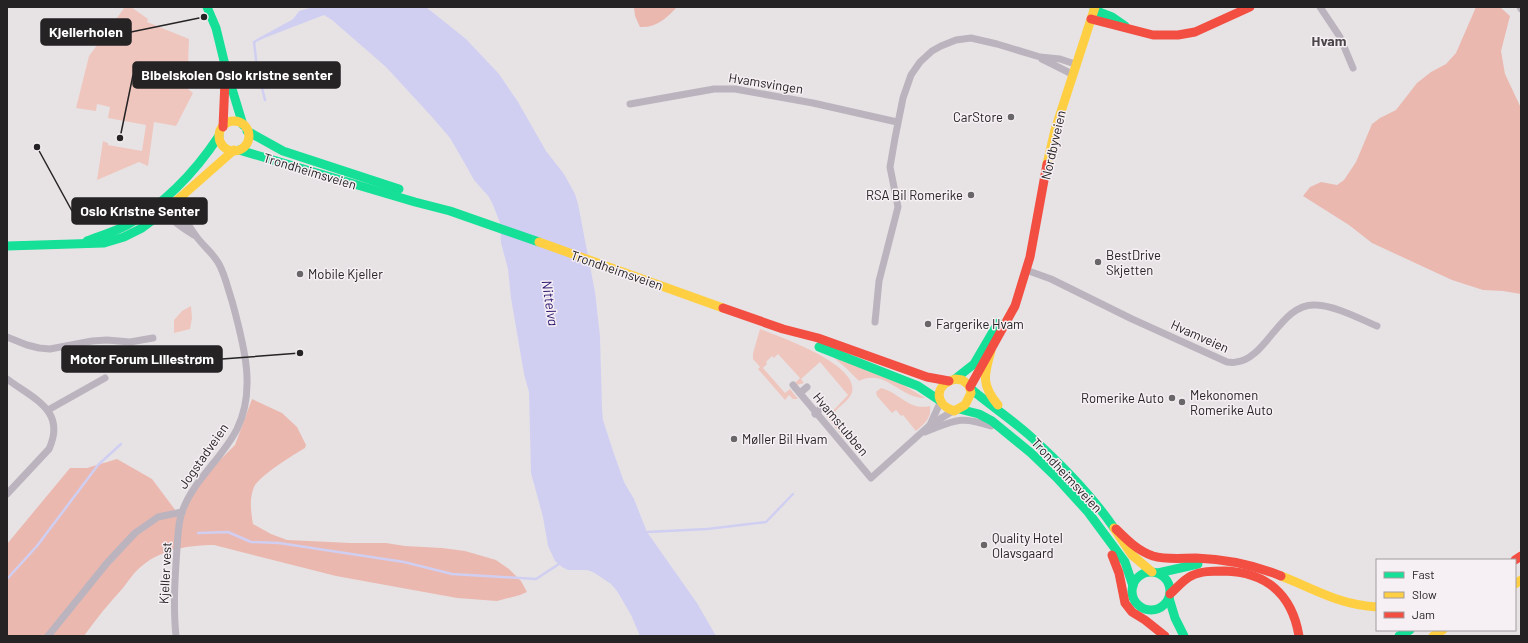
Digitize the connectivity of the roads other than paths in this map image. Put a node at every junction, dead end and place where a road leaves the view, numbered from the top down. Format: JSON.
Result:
{"nodes":[{"id":1,"x":1250,"y":7,"type":"edge"},
{"id":2,"x":1320,"y":7,"type":"edge"},
{"id":3,"x":1095,"y":8,"type":"edge"},
{"id":4,"x":210,"y":10,"type":"edge"},
{"id":5,"x":1091,"y":19,"type":"junction"},
{"id":6,"x":1128,"y":28,"type":"junction"},
{"id":7,"x":1040,"y":57,"type":"junction"},
{"id":8,"x":1076,"y":64,"type":"junction"},
{"id":9,"x":1352,"y":68,"type":"dead end"},
{"id":10,"x":226,"y":70,"type":"junction"},
{"id":11,"x":1072,"y":74,"type":"junction"},
{"id":12,"x":630,"y":104,"type":"dead end"},
{"id":13,"x":897,"y":122,"type":"junction"},
{"id":14,"x":223,"y":126,"type":"junction"},
{"id":15,"x":245,"y":128,"type":"junction"},
{"id":16,"x":219,"y":136,"type":"junction"},
{"id":17,"x":237,"y":150,"type":"junction"},
{"id":18,"x":163,"y":200,"type":"junction"},
{"id":19,"x":170,"y":209,"type":"junction"},
{"id":20,"x":450,"y":211,"type":"junction"},
{"id":21,"x":79,"y":243,"type":"junction"},
{"id":22,"x":7,"y":246,"type":"edge"},
{"id":23,"x":1026,"y":270,"type":"junction"},
{"id":24,"x":1022,"y":285,"type":"junction"},
{"id":25,"x":874,"y":322,"type":"dead end"},
{"id":26,"x":1377,"y":326,"type":"dead end"},
{"id":27,"x":783,"y":329,"type":"junction"},
{"id":28,"x":7,"y":337,"type":"edge"},
{"id":29,"x":153,"y":338,"type":"dead end"},
{"id":30,"x":991,"y":351,"type":"junction"},
{"id":31,"x":105,"y":378,"type":"dead end"},
{"id":32,"x":7,"y":379,"type":"edge"},
{"id":33,"x":952,"y":380,"type":"junction"},
{"id":34,"x":793,"y":385,"type":"dead end"},
{"id":35,"x":807,"y":387,"type":"dead end"},
{"id":36,"x":971,"y":388,"type":"junction"},
{"id":37,"x":800,"y":393,"type":"junction"},
{"id":38,"x":940,"y":402,"type":"junction"},
{"id":39,"x":823,"y":406,"type":"dead end"},
{"id":40,"x":48,"y":410,"type":"junction"},
{"id":41,"x":956,"y":410,"type":"junction"},
{"id":42,"x":815,"y":414,"type":"junction"},
{"id":43,"x":1012,"y":422,"type":"junction"},
{"id":44,"x":930,"y":425,"type":"junction"},
{"id":45,"x":1007,"y":432,"type":"junction"},
{"id":46,"x":923,"y":433,"type":"junction"},
{"id":47,"x":7,"y":494,"type":"edge"},
{"id":48,"x":182,"y":512,"type":"junction"},
{"id":49,"x":1099,"y":526,"type":"junction"},
{"id":50,"x":1116,"y":529,"type":"junction"},
{"id":51,"x":1222,"y":562,"type":"junction"},
{"id":52,"x":1155,"y":573,"type":"junction"},
{"id":53,"x":1133,"y":586,"type":"junction"},
{"id":54,"x":1170,"y":596,"type":"junction"},
{"id":55,"x":1376,"y":607,"type":"edge"},
{"id":56,"x":1148,"y":610,"type":"junction"},
{"id":57,"x":1408,"y":631,"type":"edge"},
{"id":58,"x":48,"y":636,"type":"edge"},
{"id":59,"x":176,"y":636,"type":"edge"},
{"id":60,"x":1165,"y":636,"type":"edge"},
{"id":61,"x":1171,"y":636,"type":"edge"},
{"id":62,"x":1184,"y":636,"type":"edge"},
{"id":63,"x":1299,"y":636,"type":"edge"},
{"id":64,"x":1399,"y":636,"type":"edge"}],
"edges":[{"from":1,"to":6,"type":"main road"},
{"from":2,"to":9,"type":"street"},
{"from":3,"to":5,"type":"main road","name":"Nordbyveien"},
{"from":3,"to":6,"type":"main road"},
{"from":4,"to":10,"type":"main road"},
{"from":5,"to":6,"type":"main road"},
{"from":5,"to":8,"type":"main road","name":"Nordbyveien"},
{"from":7,"to":8,"type":"street"},
{"from":7,"to":11,"type":"street"},
{"from":7,"to":13,"type":"street"},
{"from":8,"to":11,"type":"main road","name":"Nordbyveien"},
{"from":10,"to":14,"type":"main road"},
{"from":10,"to":15,"type":"main road"},
{"from":11,"to":23,"type":"main road","name":"Nordbyveien"},
{"from":12,"to":13,"type":"street","name":"Hvamsvingen"},
{"from":13,"to":25,"type":"street"},
{"from":14,"to":15,"type":"main road"},
{"from":14,"to":16,"type":"main road"},
{"from":15,"to":17,"type":"main road"},
{"from":15,"to":20,"type":"main road","name":"Trondheimsveien"},
{"from":16,"to":17,"type":"main road"},
{"from":16,"to":18,"type":"main road"},
{"from":17,"to":19,"type":"main road"},
{"from":17,"to":20,"type":"main road","name":"Trondheimsveien"},
{"from":18,"to":19,"type":"street"},
{"from":18,"to":21,"type":"main road"},
{"from":19,"to":21,"type":"main road"},
{"from":19,"to":48,"type":"street","name":"Jogstadveien"},
{"from":20,"to":27,"type":"main road","name":"Trondheimsveien"},
{"from":21,"to":22,"type":"main road"},
{"from":23,"to":24,"type":"main road","name":"Nordbyveien"},
{"from":23,"to":26,"type":"street","name":"Hvamveien"},
{"from":24,"to":30,"type":"main road","name":"Nordbyveien"},
{"from":24,"to":33,"type":"main road","name":"Nordbyveien"},
{"from":27,"to":33,"type":"main road","name":"Trondheimsveien"},
{"from":27,"to":38,"type":"main road","name":"Trondheimsveien"},
{"from":28,"to":29,"type":"street"},
{"from":30,"to":36,"type":"main road","name":"Nordbyveien"},
{"from":30,"to":43,"type":"main road"},
{"from":31,"to":40,"type":"street"},
{"from":32,"to":40,"type":"street"},
{"from":33,"to":36,"type":"main road"},
{"from":33,"to":38,"type":"main road"},
{"from":34,"to":37,"type":"street","name":"Hvamstubben"},
{"from":35,"to":37,"type":"street"},
{"from":36,"to":41,"type":"main road"},
{"from":36,"to":43,"type":"main road","name":"Trondheimsveien"},
{"from":37,"to":42,"type":"street","name":"Hvamstubben"},
{"from":38,"to":41,"type":"main road"},
{"from":38,"to":44,"type":"street"},
{"from":39,"to":42,"type":"street"},
{"from":40,"to":47,"type":"street"},
{"from":41,"to":44,"type":"street"},
{"from":41,"to":45,"type":"main road","name":"Trondheimsveien"},
{"from":42,"to":46,"type":"street","name":"Hvamstubben"},
{"from":43,"to":50,"type":"main road","name":"Trondheimsveien"},
{"from":44,"to":46,"type":"street"},
{"from":45,"to":46,"type":"street"},
{"from":45,"to":49,"type":"main road","name":"Trondheimsveien"},
{"from":48,"to":58,"type":"street"},
{"from":48,"to":59,"type":"street","name":"Kjeller vest"},
{"from":49,"to":53,"type":"main road","name":"Trondheimsveien"},
{"from":49,"to":60,"type":"main road"},
{"from":50,"to":51,"type":"main road"},
{"from":50,"to":52,"type":"main road","name":"Trondheimsveien"},
{"from":51,"to":52,"type":"main road"},
{"from":51,"to":55,"type":"main road"},
{"from":52,"to":53,"type":"main road"},
{"from":52,"to":54,"type":"main road"},
{"from":53,"to":56,"type":"main road"},
{"from":54,"to":56,"type":"main road"},
{"from":54,"to":62,"type":"main road"},
{"from":54,"to":63,"type":"main road"},
{"from":56,"to":61,"type":"main road"},
{"from":57,"to":64,"type":"main road"}]}
